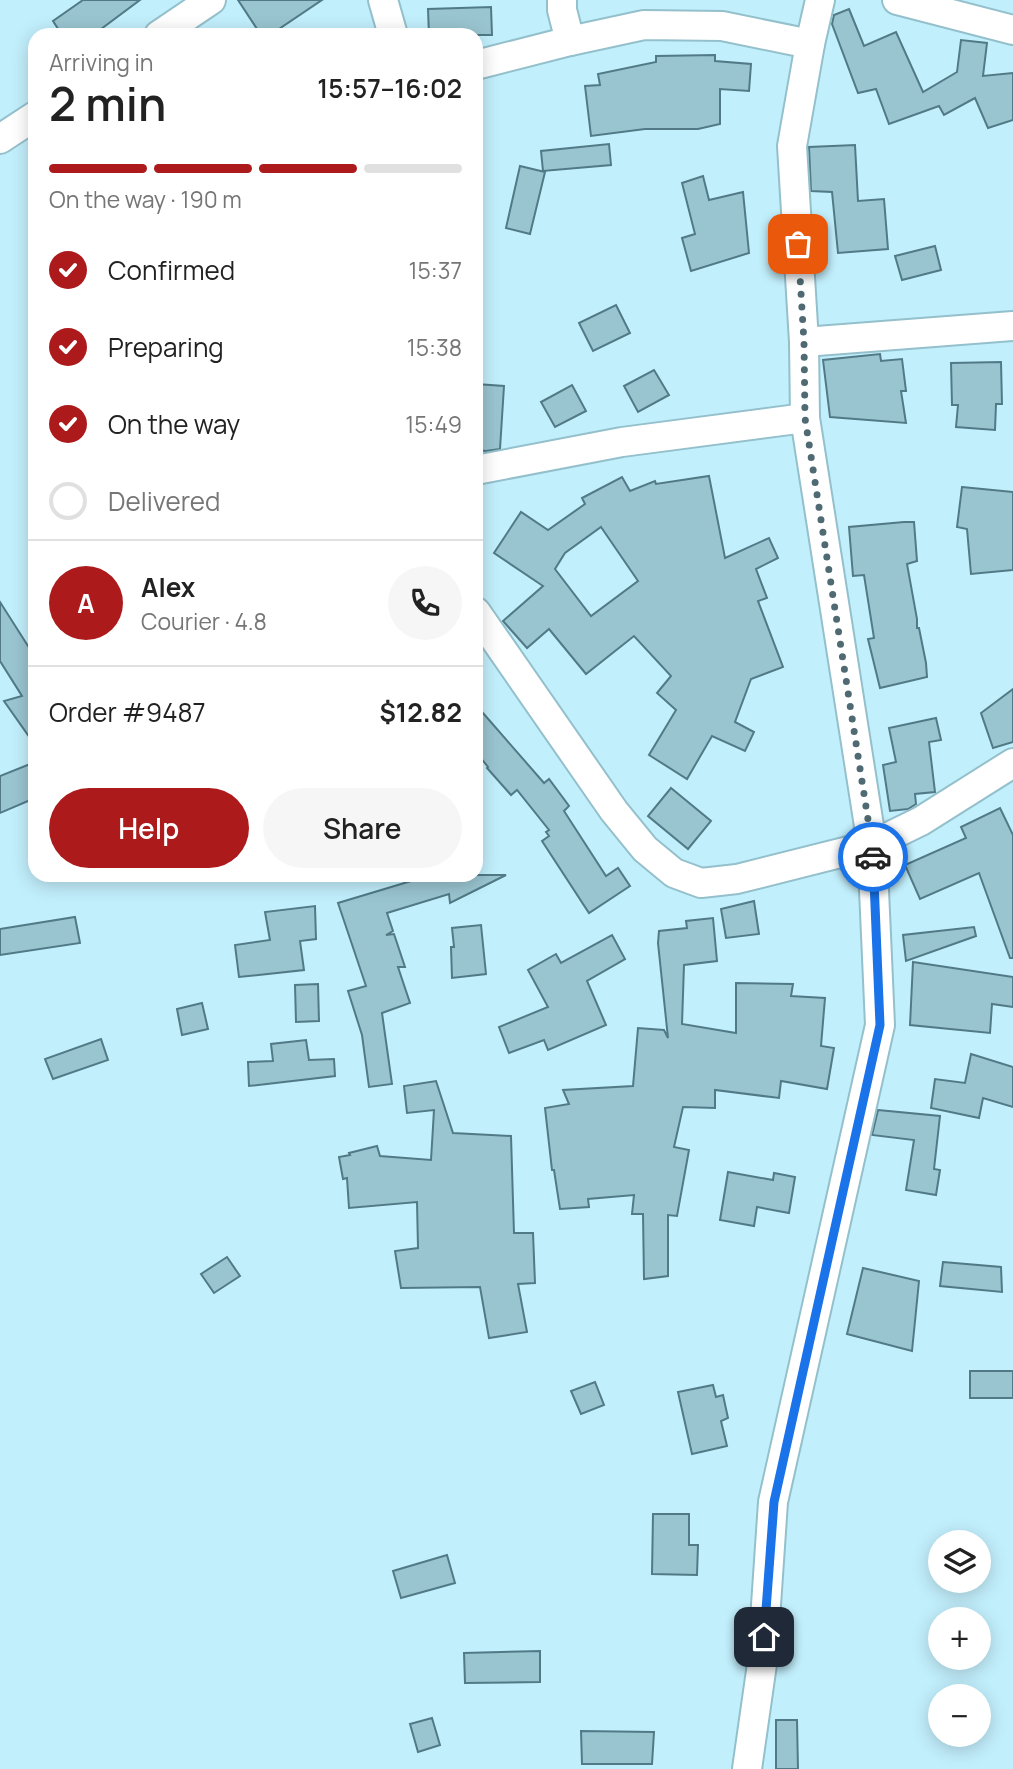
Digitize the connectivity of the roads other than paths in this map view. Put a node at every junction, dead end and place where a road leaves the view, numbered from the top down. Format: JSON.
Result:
{"nodes":[{"id":1,"x":211,"y":0,"type":"edge"},
{"id":2,"x":383,"y":0,"type":"edge"},
{"id":3,"x":562,"y":0,"type":"edge"},
{"id":4,"x":820,"y":0,"type":"edge"},
{"id":5,"x":897,"y":0,"type":"edge"},
{"id":6,"x":169,"y":28,"type":"edge"},
{"id":7,"x":392,"y":28,"type":"edge"},
{"id":8,"x":1013,"y":30,"type":"edge"},
{"id":9,"x":570,"y":41,"type":"junction"},
{"id":10,"x":810,"y":44,"type":"junction"},
{"id":11,"x":483,"y":63,"type":"edge"},
{"id":12,"x":28,"y":121,"type":"edge"},
{"id":13,"x":0,"y":139,"type":"edge"},
{"id":14,"x":1013,"y":327,"type":"edge"},
{"id":15,"x":804,"y":342,"type":"junction"},
{"id":16,"x":805,"y":418,"type":"junction"},
{"id":17,"x":483,"y":469,"type":"edge"},
{"id":18,"x":483,"y":622,"type":"edge"},
{"id":19,"x":1013,"y":763,"type":"edge"},
{"id":20,"x":872,"y":845,"type":"junction"},
{"id":21,"x":747,"y":1769,"type":"edge"}],
"edges":[{"from":1,"to":6,"type":"street"},
{"from":2,"to":7,"type":"street"},
{"from":3,"to":9,"type":"street"},
{"from":4,"to":10,"type":"street"},
{"from":5,"to":8,"type":"street"},
{"from":9,"to":10,"type":"street"},
{"from":9,"to":11,"type":"street"},
{"from":10,"to":15,"type":"street"},
{"from":12,"to":13,"type":"street"},
{"from":14,"to":15,"type":"street"},
{"from":15,"to":16,"type":"street"},
{"from":16,"to":17,"type":"street"},
{"from":16,"to":20,"type":"street"},
{"from":18,"to":20,"type":"street"},
{"from":19,"to":20,"type":"street"},
{"from":20,"to":21,"type":"street"}]}
